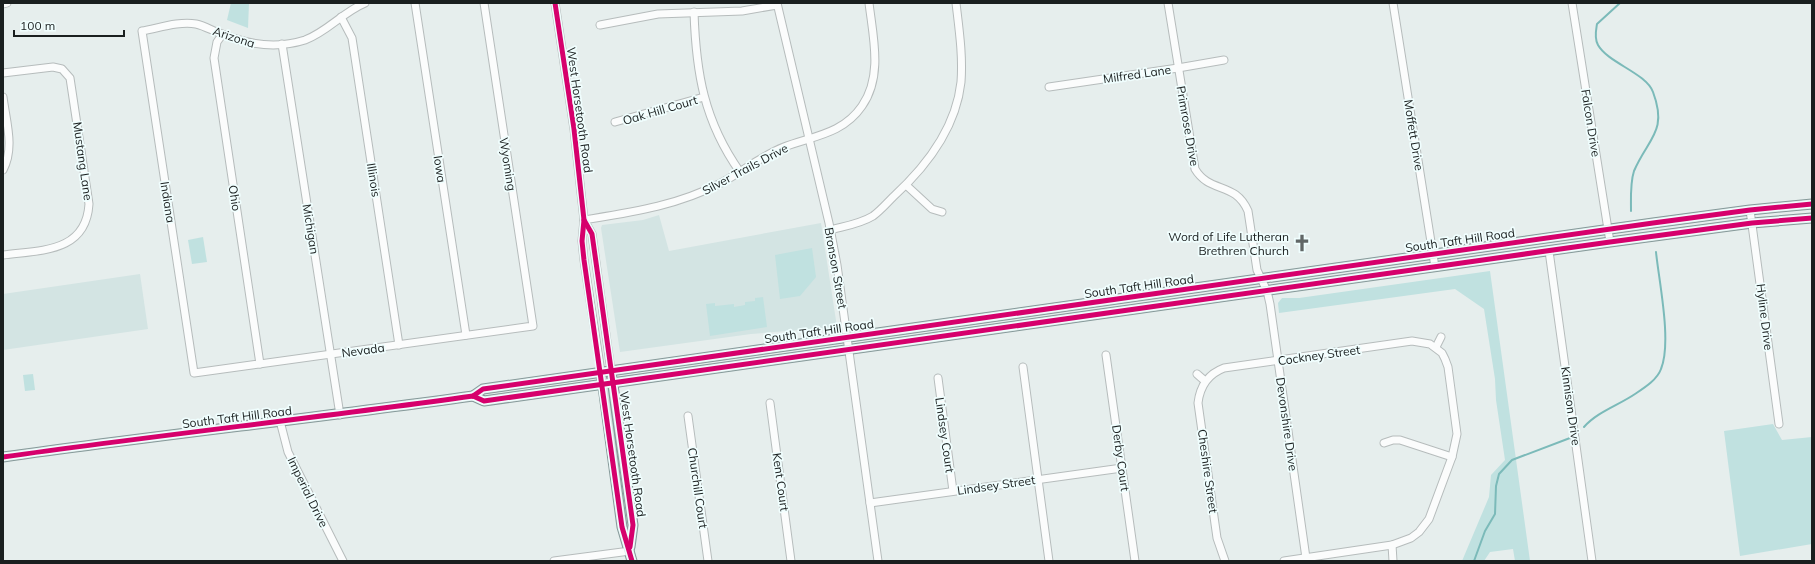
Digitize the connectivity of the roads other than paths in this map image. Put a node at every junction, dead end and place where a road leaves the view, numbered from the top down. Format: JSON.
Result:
{"nodes":[{"id":1,"x":7,"y":3,"type":"edge"},
{"id":2,"x":365,"y":3,"type":"edge"},
{"id":3,"x":415,"y":3,"type":"edge"},
{"id":4,"x":484,"y":3,"type":"edge"},
{"id":5,"x":555,"y":3,"type":"edge"},
{"id":6,"x":869,"y":3,"type":"edge"},
{"id":7,"x":956,"y":3,"type":"edge"},
{"id":8,"x":1168,"y":3,"type":"edge"},
{"id":9,"x":1393,"y":3,"type":"edge"},
{"id":10,"x":1572,"y":3,"type":"edge"},
{"id":11,"x":3,"y":4,"type":"edge"},
{"id":12,"x":777,"y":4,"type":"edge"},
{"id":13,"x":694,"y":12,"type":"junction"},
{"id":14,"x":341,"y":17,"type":"junction"},
{"id":15,"x":600,"y":25,"type":"dead end"},
{"id":16,"x":142,"y":31,"type":"joint"},
{"id":17,"x":222,"y":34,"type":"junction"},
{"id":18,"x":282,"y":44,"type":"junction"},
{"id":19,"x":1224,"y":60,"type":"dead end"},
{"id":20,"x":1178,"y":68,"type":"junction"},
{"id":21,"x":3,"y":73,"type":"edge"},
{"id":22,"x":1049,"y":87,"type":"dead end"},
{"id":23,"x":3,"y":97,"type":"edge"},
{"id":24,"x":704,"y":97,"type":"junction"},
{"id":25,"x":615,"y":122,"type":"dead end"},
{"id":26,"x":808,"y":140,"type":"junction"},
{"id":27,"x":3,"y":170,"type":"edge"},
{"id":28,"x":740,"y":172,"type":"junction"},
{"id":29,"x":906,"y":185,"type":"junction"},
{"id":30,"x":1812,"y":204,"type":"edge"},
{"id":31,"x":1750,"y":210,"type":"junction"},
{"id":32,"x":942,"y":212,"type":"dead end"},
{"id":33,"x":1812,"y":218,"type":"edge"},
{"id":34,"x":584,"y":220,"type":"junction"},
{"id":35,"x":1752,"y":224,"type":"junction"},
{"id":36,"x":830,"y":230,"type":"junction"},
{"id":37,"x":1608,"y":230,"type":"junction"},
{"id":38,"x":1610,"y":242,"type":"junction"},
{"id":39,"x":1549,"y":251,"type":"junction"},
{"id":40,"x":1433,"y":254,"type":"junction"},
{"id":41,"x":3,"y":255,"type":"edge"},
{"id":42,"x":1435,"y":267,"type":"junction"},
{"id":43,"x":1260,"y":279,"type":"junction"},
{"id":44,"x":1267,"y":291,"type":"junction"},
{"id":45,"x":533,"y":326,"type":"joint"},
{"id":46,"x":466,"y":335,"type":"junction"},
{"id":47,"x":848,"y":337,"type":"junction"},
{"id":48,"x":1442,"y":337,"type":"dead end"},
{"id":49,"x":399,"y":345,"type":"junction"},
{"id":50,"x":1436,"y":347,"type":"junction"},
{"id":51,"x":849,"y":349,"type":"junction"},
{"id":52,"x":330,"y":354,"type":"junction"},
{"id":53,"x":1106,"y":355,"type":"dead end"},
{"id":54,"x":1278,"y":360,"type":"junction"},
{"id":55,"x":260,"y":364,"type":"junction"},
{"id":56,"x":1023,"y":367,"type":"dead end"},
{"id":57,"x":611,"y":370,"type":"junction"},
{"id":58,"x":601,"y":372,"type":"junction"},
{"id":59,"x":194,"y":373,"type":"joint"},
{"id":60,"x":1197,"y":374,"type":"dead end"},
{"id":61,"x":938,"y":378,"type":"dead end"},
{"id":62,"x":1205,"y":381,"type":"junction"},
{"id":63,"x":612,"y":383,"type":"junction"},
{"id":64,"x":602,"y":384,"type":"junction"},
{"id":65,"x":473,"y":396,"type":"junction"},
{"id":66,"x":770,"y":403,"type":"dead end"},
{"id":67,"x":340,"y":415,"type":"junction"},
{"id":68,"x":688,"y":416,"type":"dead end"},
{"id":69,"x":280,"y":421,"type":"junction"},
{"id":70,"x":1779,"y":424,"type":"dead end"},
{"id":71,"x":1384,"y":443,"type":"dead end"},
{"id":72,"x":3,"y":457,"type":"edge"},
{"id":73,"x":1452,"y":457,"type":"junction"},
{"id":74,"x":1122,"y":468,"type":"junction"},
{"id":75,"x":1038,"y":480,"type":"junction"},
{"id":76,"x":953,"y":491,"type":"junction"},
{"id":77,"x":870,"y":502,"type":"junction"},
{"id":78,"x":1392,"y":545,"type":"junction"},
{"id":79,"x":630,"y":551,"type":"junction"},
{"id":80,"x":1306,"y":558,"type":"junction"},
{"id":81,"x":343,"y":561,"type":"edge"},
{"id":82,"x":554,"y":561,"type":"edge"},
{"id":83,"x":632,"y":561,"type":"edge"},
{"id":84,"x":708,"y":561,"type":"edge"},
{"id":85,"x":791,"y":561,"type":"edge"},
{"id":86,"x":878,"y":561,"type":"edge"},
{"id":87,"x":1049,"y":561,"type":"edge"},
{"id":88,"x":1135,"y":561,"type":"edge"},
{"id":89,"x":1225,"y":561,"type":"edge"},
{"id":90,"x":1284,"y":561,"type":"edge"},
{"id":91,"x":1393,"y":561,"type":"edge"},
{"id":92,"x":1592,"y":561,"type":"edge"}],
"edges":[{"from":1,"to":11,"type":"street"},
{"from":2,"to":14,"type":"street","name":"Arizona"},
{"from":3,"to":46,"type":"street","name":"Iowa"},
{"from":4,"to":45,"type":"street","name":"Wyoming"},
{"from":5,"to":34,"type":"street","name":"West Horsetooth Road"},
{"from":6,"to":26,"type":"street","name":"Silver Trails Drive"},
{"from":7,"to":29,"type":"street"},
{"from":8,"to":20,"type":"street","name":"Primrose Drive"},
{"from":9,"to":40,"type":"street","name":"Moffett Drive"},
{"from":10,"to":37,"type":"street","name":"Falcon Drive"},
{"from":12,"to":13,"type":"street"},
{"from":12,"to":26,"type":"street","name":"Bronson Street"},
{"from":13,"to":15,"type":"street"},
{"from":13,"to":24,"type":"street"},
{"from":14,"to":18,"type":"street","name":"Arizona"},
{"from":14,"to":49,"type":"street","name":"Illinois"},
{"from":16,"to":17,"type":"street","name":"Arizona"},
{"from":16,"to":59,"type":"street","name":"Indiana"},
{"from":17,"to":18,"type":"street","name":"Arizona"},
{"from":17,"to":55,"type":"street","name":"Ohio"},
{"from":18,"to":52,"type":"street","name":"Michigan"},
{"from":19,"to":20,"type":"street","name":"Milfred Lane"},
{"from":20,"to":22,"type":"street","name":"Milfred Lane"},
{"from":20,"to":43,"type":"street","name":"Primrose Drive"},
{"from":21,"to":41,"type":"street","name":"Mustang Lane"},
{"from":23,"to":27,"type":"street"},
{"from":24,"to":25,"type":"street","name":"Oak Hill Court"},
{"from":24,"to":28,"type":"street"},
{"from":26,"to":28,"type":"street","name":"Silver Trails Drive"},
{"from":26,"to":36,"type":"street","name":"Bronson Street"},
{"from":28,"to":34,"type":"street","name":"Silver Trails Drive"},
{"from":29,"to":32,"type":"street"},
{"from":29,"to":36,"type":"street"},
{"from":30,"to":31,"type":"main road","name":"South Taft Hill Road"},
{"from":31,"to":35,"type":"street","name":"Hyline Drive"},
{"from":31,"to":37,"type":"main road","name":"South Taft Hill Road"},
{"from":33,"to":35,"type":"main road","name":"South Taft Hill Road"},
{"from":34,"to":57,"type":"street","name":"West Horsetooth Road"},
{"from":34,"to":58,"type":"street","name":"West Horsetooth Road"},
{"from":35,"to":38,"type":"main road","name":"South Taft Hill Road"},
{"from":35,"to":70,"type":"street","name":"Hyline Drive"},
{"from":36,"to":47,"type":"street","name":"Bronson Street"},
{"from":37,"to":38,"type":"street","name":"Falcon Drive"},
{"from":37,"to":40,"type":"main road","name":"South Taft Hill Road"},
{"from":38,"to":39,"type":"main road","name":"South Taft Hill Road"},
{"from":39,"to":42,"type":"main road","name":"South Taft Hill Road"},
{"from":39,"to":92,"type":"street","name":"Kinnison Drive"},
{"from":40,"to":42,"type":"street","name":"Moffett Drive"},
{"from":40,"to":43,"type":"main road","name":"South Taft Hill Road"},
{"from":42,"to":44,"type":"main road","name":"South Taft Hill Road"},
{"from":43,"to":44,"type":"street","name":"Primrose Drive"},
{"from":43,"to":47,"type":"main road","name":"South Taft Hill Road"},
{"from":44,"to":51,"type":"main road","name":"South Taft Hill Road"},
{"from":44,"to":54,"type":"street","name":"Devonshire Drive"},
{"from":45,"to":46,"type":"street","name":"Nevada"},
{"from":46,"to":49,"type":"street","name":"Nevada"},
{"from":47,"to":51,"type":"street","name":"Bronson Street"},
{"from":47,"to":57,"type":"main road","name":"South Taft Hill Road"},
{"from":48,"to":50,"type":"street"},
{"from":49,"to":52,"type":"street","name":"Nevada"},
{"from":50,"to":54,"type":"street","name":"Cockney Street"},
{"from":50,"to":73,"type":"street"},
{"from":51,"to":63,"type":"main road","name":"South Taft Hill Road"},
{"from":51,"to":77,"type":"street","name":"Bronson Street"},
{"from":52,"to":55,"type":"street","name":"Nevada"},
{"from":52,"to":67,"type":"street","name":"Michigan"},
{"from":53,"to":74,"type":"street","name":"Derby Court"},
{"from":54,"to":62,"type":"street","name":"Cockney Street"},
{"from":54,"to":80,"type":"street","name":"Devonshire Drive"},
{"from":55,"to":59,"type":"street","name":"Nevada"},
{"from":56,"to":75,"type":"street"},
{"from":57,"to":58,"type":"main road","name":"South Taft Hill Road"},
{"from":57,"to":63,"type":"main road","name":"West Horsetooth Road"},
{"from":58,"to":64,"type":"main road","name":"West Horsetooth Road"},
{"from":58,"to":65,"type":"main road","name":"South Taft Hill Road"},
{"from":60,"to":62,"type":"street"},
{"from":61,"to":76,"type":"street","name":"Lindsey Court"},
{"from":62,"to":89,"type":"street","name":"Cheshire Street"},
{"from":63,"to":64,"type":"main road","name":"South Taft Hill Road"},
{"from":63,"to":79,"type":"main road","name":"West Horsetooth Road"},
{"from":64,"to":65,"type":"main road","name":"South Taft Hill Road"},
{"from":64,"to":79,"type":"main road","name":"West Horsetooth Road"},
{"from":65,"to":67,"type":"main road","name":"South Taft Hill Road"},
{"from":66,"to":85,"type":"street","name":"Kent Court"},
{"from":67,"to":69,"type":"main road","name":"South Taft Hill Road"},
{"from":68,"to":84,"type":"street","name":"Churchill Court"},
{"from":69,"to":72,"type":"main road","name":"South Taft Hill Road"},
{"from":69,"to":81,"type":"street","name":"Imperial Drive"},
{"from":71,"to":73,"type":"street"},
{"from":73,"to":78,"type":"street"},
{"from":74,"to":75,"type":"street","name":"Lindsey Street"},
{"from":74,"to":88,"type":"street","name":"Derby Court"},
{"from":75,"to":76,"type":"street","name":"Lindsey Street"},
{"from":75,"to":87,"type":"street"},
{"from":76,"to":77,"type":"street","name":"Lindsey Street"},
{"from":77,"to":86,"type":"street","name":"Bronson Street"},
{"from":78,"to":80,"type":"street"},
{"from":78,"to":91,"type":"street"},
{"from":79,"to":82,"type":"street"},
{"from":79,"to":83,"type":"main road","name":"West Horsetooth Road"},
{"from":80,"to":90,"type":"street"}]}
